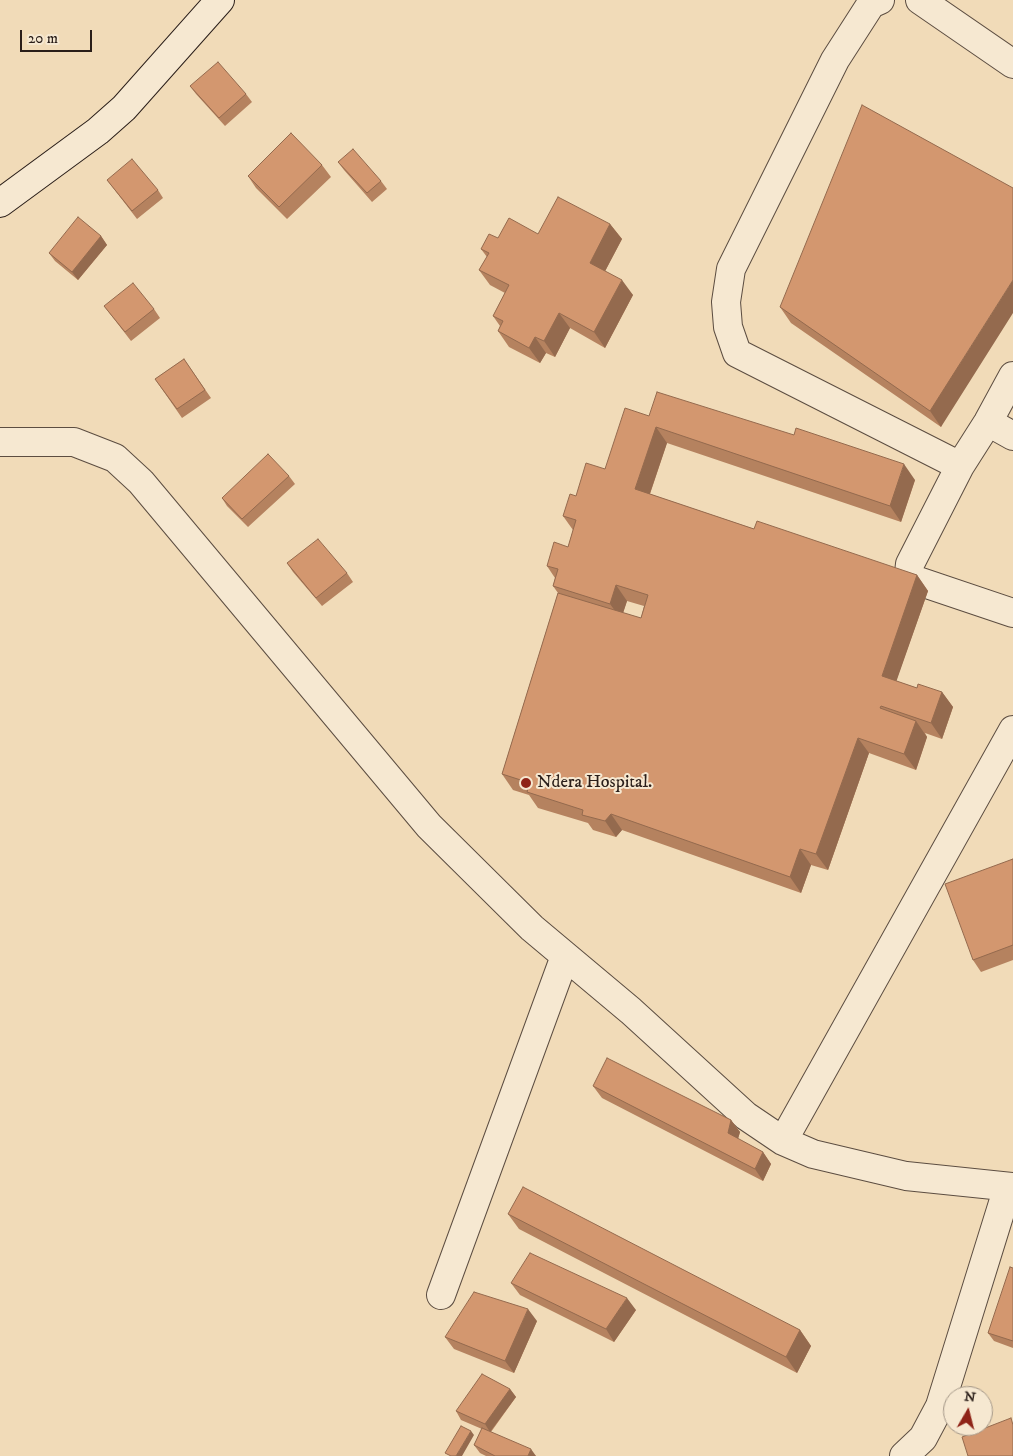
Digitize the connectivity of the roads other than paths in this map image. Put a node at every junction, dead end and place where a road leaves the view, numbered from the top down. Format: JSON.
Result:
{"nodes":[{"id":1,"x":220,"y":0,"type":"edge"},
{"id":2,"x":880,"y":0,"type":"edge"},
{"id":3,"x":920,"y":0,"type":"edge"},
{"id":4,"x":1013,"y":64,"type":"edge"},
{"id":5,"x":0,"y":203,"type":"edge"},
{"id":6,"x":1013,"y":376,"type":"edge"},
{"id":7,"x":988,"y":422,"type":"junction"},
{"id":8,"x":1013,"y":436,"type":"edge"},
{"id":9,"x":0,"y":442,"type":"edge"},
{"id":10,"x":960,"y":466,"type":"junction"},
{"id":11,"x":1013,"y":613,"type":"edge"},
{"id":12,"x":1013,"y":730,"type":"edge"},
{"id":13,"x":566,"y":956,"type":"junction"},
{"id":14,"x":783,"y":1141,"type":"junction"},
{"id":15,"x":1011,"y":1187,"type":"edge"},
{"id":16,"x":441,"y":1295,"type":"dead end"},
{"id":17,"x":904,"y":1456,"type":"edge"}],
"edges":[{"from":1,"to":5,"type":"street"},
{"from":2,"to":10,"type":"street"},
{"from":3,"to":4,"type":"street"},
{"from":6,"to":7,"type":"street"},
{"from":7,"to":8,"type":"street"},
{"from":7,"to":10,"type":"street"},
{"from":9,"to":13,"type":"street"},
{"from":10,"to":11,"type":"street"},
{"from":12,"to":14,"type":"street"},
{"from":13,"to":14,"type":"street"},
{"from":13,"to":16,"type":"street"},
{"from":14,"to":15,"type":"street"},
{"from":15,"to":17,"type":"street"}]}
